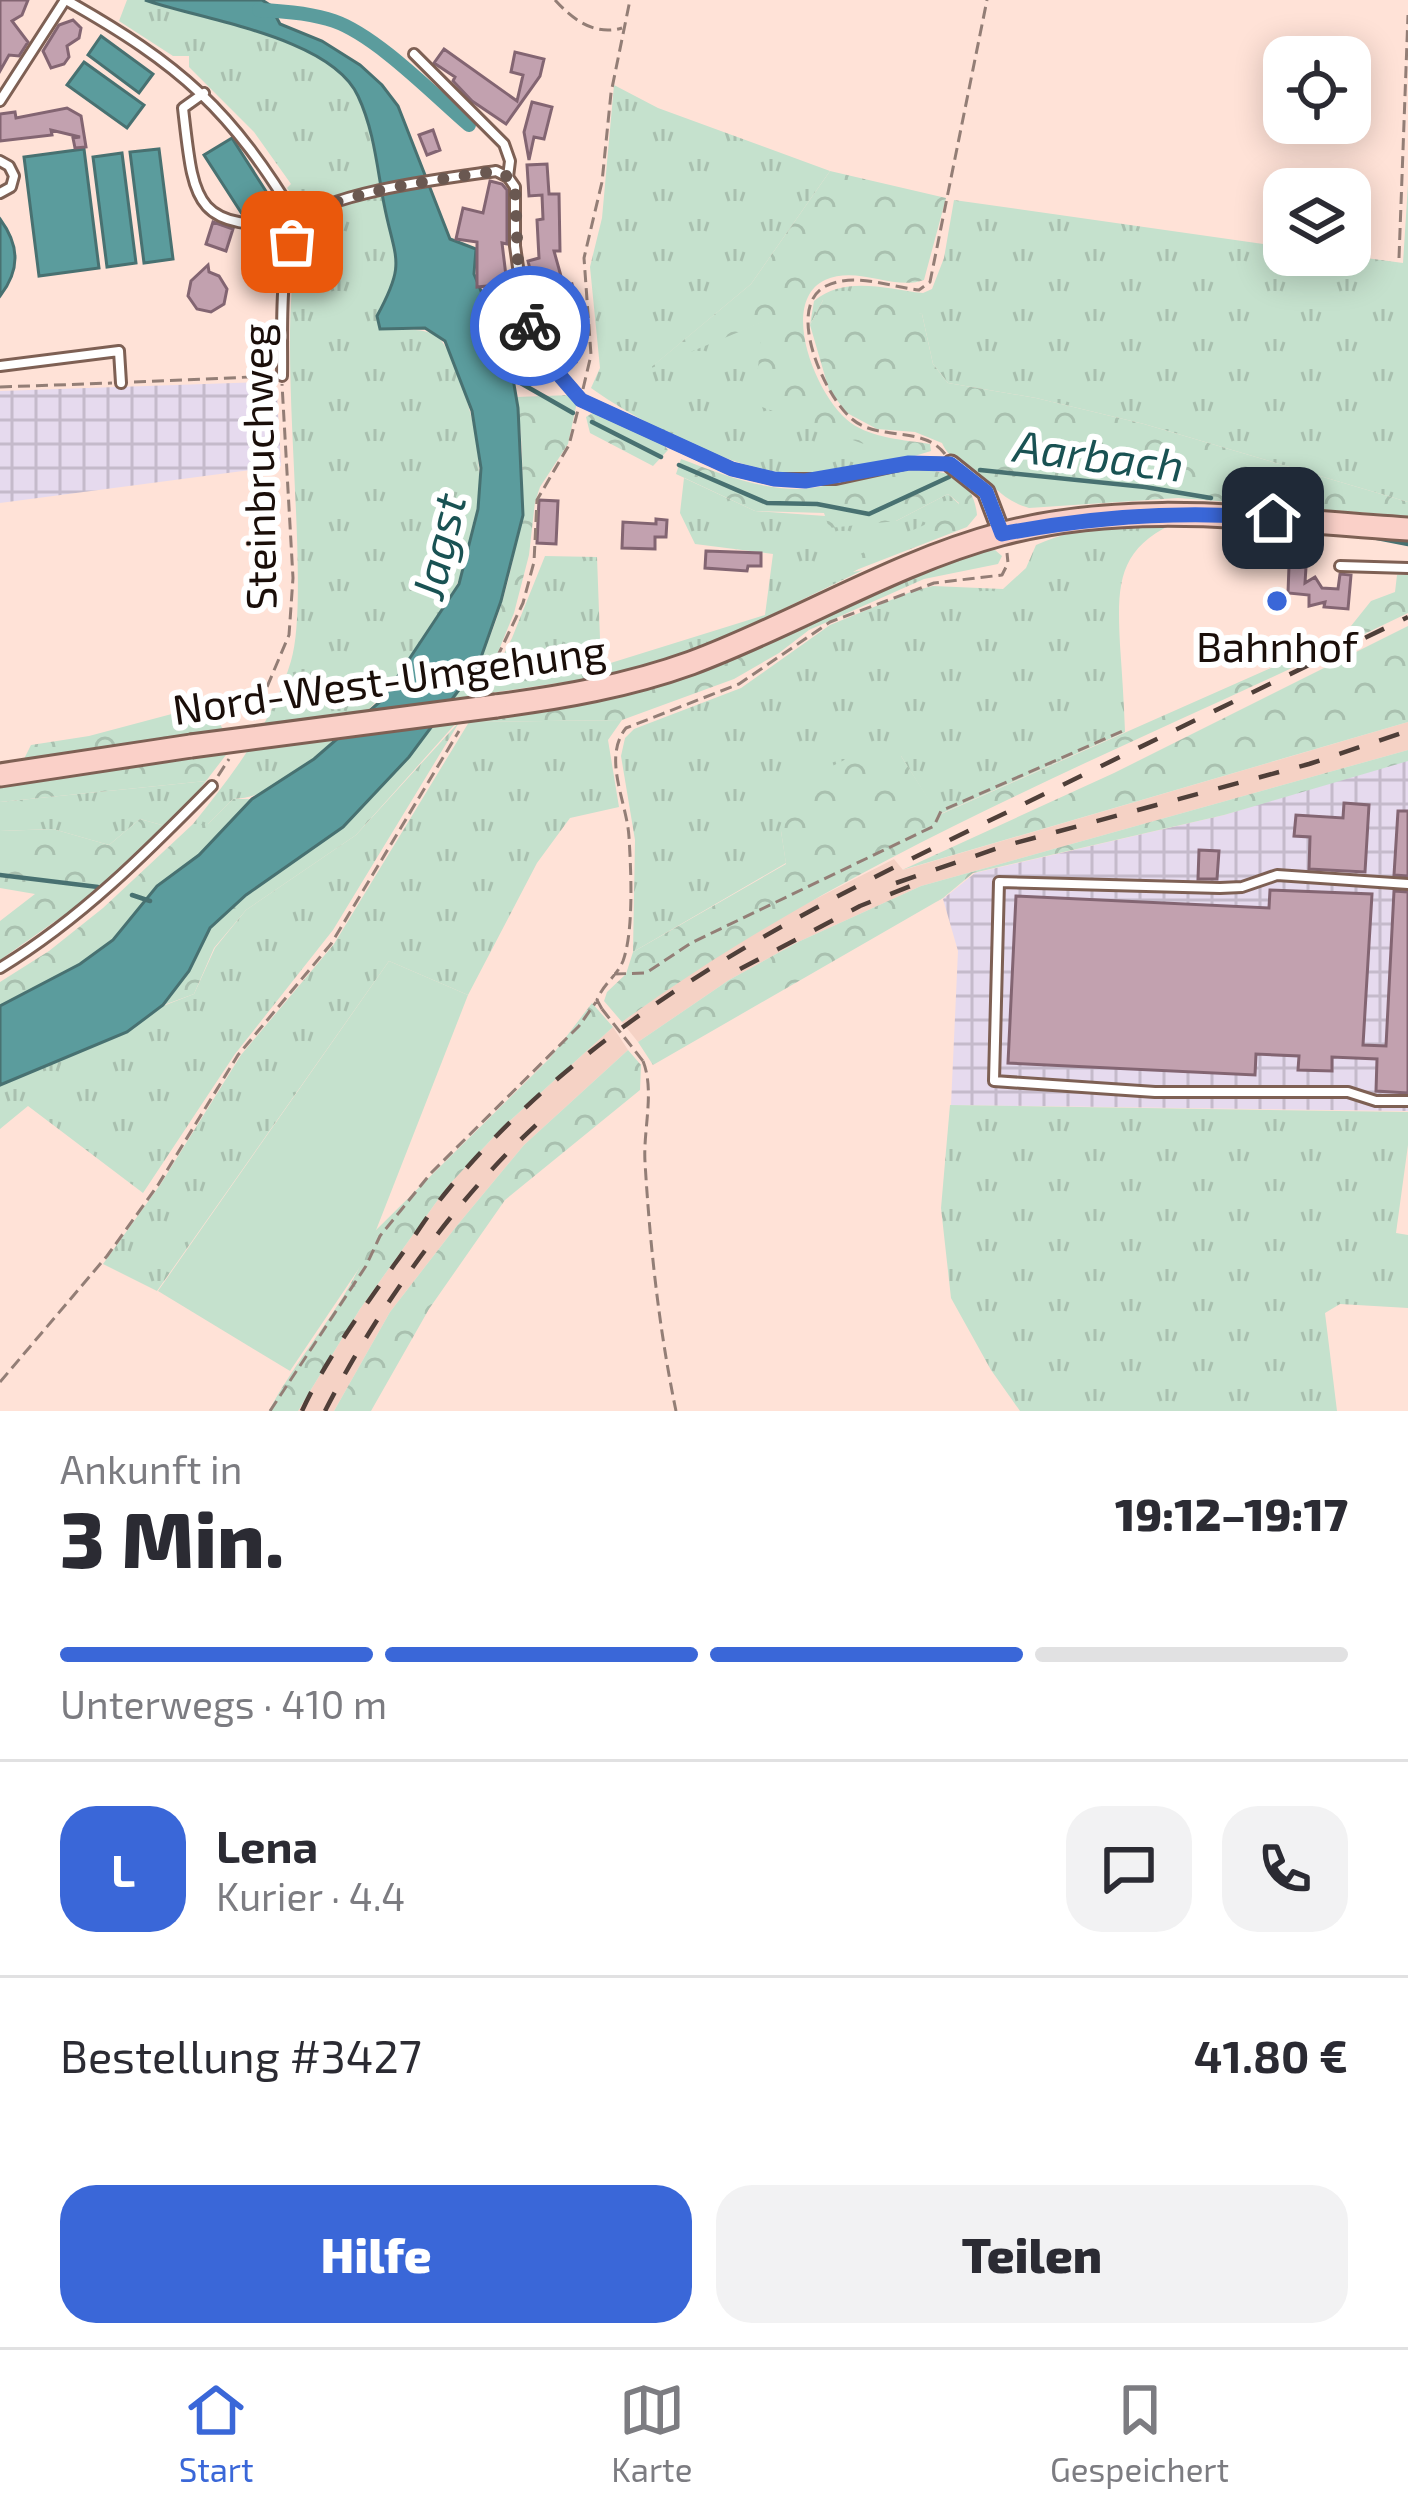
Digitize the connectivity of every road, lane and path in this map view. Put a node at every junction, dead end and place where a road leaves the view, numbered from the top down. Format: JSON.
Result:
{"nodes":[{"id":1,"x":66,"y":0,"type":"edge"},
{"id":2,"x":555,"y":0,"type":"edge"},
{"id":3,"x":630,"y":0,"type":"edge"},
{"id":4,"x":987,"y":0,"type":"edge"},
{"id":5,"x":1408,"y":15,"type":"edge"},
{"id":6,"x":624,"y":27,"type":"junction"},
{"id":7,"x":414,"y":54,"type":"dead end"},
{"id":8,"x":204,"y":93,"type":"junction"},
{"id":9,"x":0,"y":101,"type":"edge"},
{"id":10,"x":0,"y":161,"type":"edge"},
{"id":11,"x":508,"y":177,"type":"junction"},
{"id":12,"x":0,"y":193,"type":"edge"},
{"id":13,"x":299,"y":223,"type":"junction"},
{"id":14,"x":1399,"y":258,"type":"dead end"},
{"id":15,"x":0,"y":366,"type":"edge"},
{"id":16,"x":282,"y":376,"type":"junction"},
{"id":17,"x":121,"y":383,"type":"junction"},
{"id":18,"x":0,"y":387,"type":"edge"},
{"id":19,"x":581,"y":400,"type":"junction"},
{"id":20,"x":950,"y":464,"type":"junction"},
{"id":21,"x":1408,"y":529,"type":"edge"},
{"id":22,"x":1002,"y":534,"type":"junction"},
{"id":23,"x":1340,"y":566,"type":"dead end"},
{"id":24,"x":1408,"y":568,"type":"edge"},
{"id":25,"x":488,"y":700,"type":"junction"},
{"id":26,"x":468,"y":715,"type":"dead end"},
{"id":27,"x":253,"y":720,"type":"dead end"},
{"id":28,"x":1126,"y":730,"type":"dead end"},
{"id":29,"x":232,"y":753,"type":"dead end"},
{"id":30,"x":0,"y":775,"type":"edge"},
{"id":31,"x":212,"y":786,"type":"joint"},
{"id":32,"x":1408,"y":884,"type":"edge"},
{"id":33,"x":0,"y":968,"type":"edge"},
{"id":34,"x":614,"y":974,"type":"junction"},
{"id":35,"x":597,"y":1000,"type":"junction"},
{"id":36,"x":1408,"y":1101,"type":"edge"},
{"id":37,"x":0,"y":1382,"type":"edge"},
{"id":38,"x":270,"y":1411,"type":"edge"},
{"id":39,"x":676,"y":1411,"type":"edge"}],
"edges":[{"from":1,"to":8,"type":"lane"},
{"from":1,"to":9,"type":"lane"},
{"from":2,"to":6,"type":"path"},
{"from":3,"to":6,"type":"path"},
{"from":4,"to":20,"type":"path"},
{"from":5,"to":14,"type":"path"},
{"from":6,"to":19,"type":"path"},
{"from":7,"to":11,"type":"lane"},
{"from":8,"to":13,"type":"lane"},
{"from":8,"to":13,"type":"lane"},
{"from":10,"to":12,"type":"lane"},
{"from":11,"to":13,"type":"lane"},
{"from":11,"to":19,"type":"lane"},
{"from":13,"to":16,"type":"lane","name":"Steinbruchweg"},
{"from":15,"to":17,"type":"lane"},
{"from":16,"to":17,"type":"path"},
{"from":16,"to":27,"type":"path","name":"Steinbruchweg"},
{"from":17,"to":18,"type":"path"},
{"from":19,"to":20,"type":"lane"},
{"from":19,"to":25,"type":"path"},
{"from":20,"to":22,"type":"street"},
{"from":21,"to":22,"type":"main road","name":"Nord-West-Umgehung"},
{"from":22,"to":25,"type":"main road","name":"Nord-West-Umgehung"},
{"from":22,"to":34,"type":"path"},
{"from":23,"to":24,"type":"lane"},
{"from":25,"to":30,"type":"main road","name":"Nord-West-Umgehung","bridge":true},
{"from":26,"to":37,"type":"path"},
{"from":28,"to":34,"type":"path"},
{"from":29,"to":31,"type":"path"},
{"from":31,"to":33,"type":"lane"},
{"from":32,"to":36,"type":"lane"},
{"from":34,"to":35,"type":"path"},
{"from":35,"to":38,"type":"path"},
{"from":35,"to":39,"type":"path","bridge":true}]}
